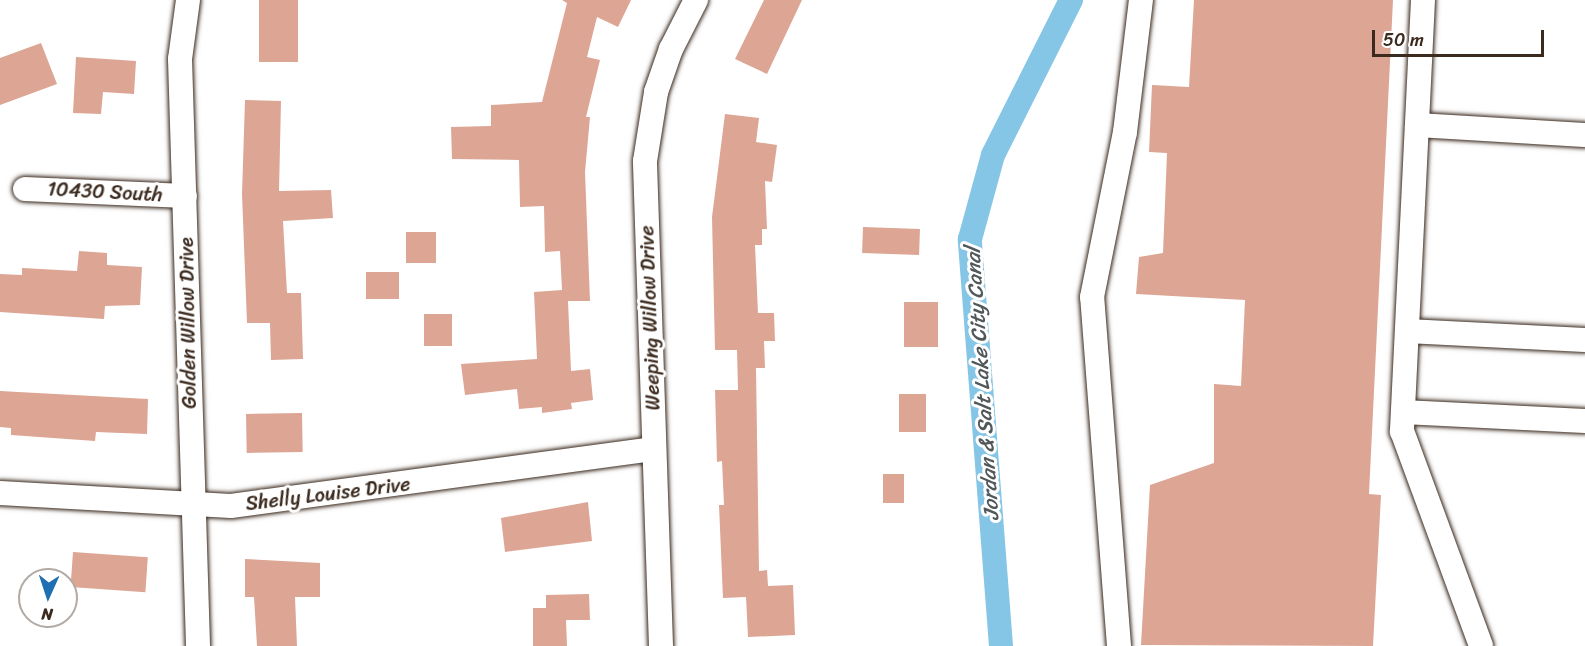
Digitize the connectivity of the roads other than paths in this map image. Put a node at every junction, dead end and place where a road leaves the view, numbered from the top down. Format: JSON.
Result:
{"nodes":[{"id":1,"x":188,"y":0,"type":"edge"},
{"id":2,"x":696,"y":0,"type":"edge"},
{"id":3,"x":1141,"y":0,"type":"edge"},
{"id":4,"x":1423,"y":0,"type":"edge"},
{"id":5,"x":1417,"y":125,"type":"junction"},
{"id":6,"x":1585,"y":135,"type":"edge"},
{"id":7,"x":25,"y":189,"type":"dead end"},
{"id":8,"x":185,"y":196,"type":"junction"},
{"id":9,"x":1407,"y":331,"type":"junction"},
{"id":10,"x":1585,"y":340,"type":"edge"},
{"id":11,"x":1403,"y":412,"type":"junction"},
{"id":12,"x":1585,"y":421,"type":"edge"},
{"id":13,"x":654,"y":449,"type":"junction"},
{"id":14,"x":0,"y":494,"type":"edge"},
{"id":15,"x":193,"y":504,"type":"junction"},
{"id":16,"x":198,"y":646,"type":"edge"},
{"id":17,"x":661,"y":646,"type":"edge"},
{"id":18,"x":1119,"y":646,"type":"edge"},
{"id":19,"x":1481,"y":646,"type":"edge"}],
"edges":[{"from":1,"to":8,"type":"street","name":"Golden Willow Drive"},
{"from":2,"to":13,"type":"street","name":"Weeping Willow Drive"},
{"from":3,"to":18,"type":"street"},
{"from":4,"to":5,"type":"street"},
{"from":5,"to":6,"type":"street"},
{"from":5,"to":9,"type":"street"},
{"from":7,"to":8,"type":"street","name":"10430 South"},
{"from":8,"to":15,"type":"street","name":"Golden Willow Drive"},
{"from":9,"to":10,"type":"street"},
{"from":9,"to":11,"type":"street"},
{"from":11,"to":12,"type":"street"},
{"from":11,"to":19,"type":"street"},
{"from":13,"to":15,"type":"street","name":"Shelly Louise Drive"},
{"from":13,"to":17,"type":"street","name":"Weeping Willow Drive"},
{"from":14,"to":15,"type":"street","name":"Shelly Louise Drive"},
{"from":15,"to":16,"type":"street","name":"Golden Willow Drive"}]}
